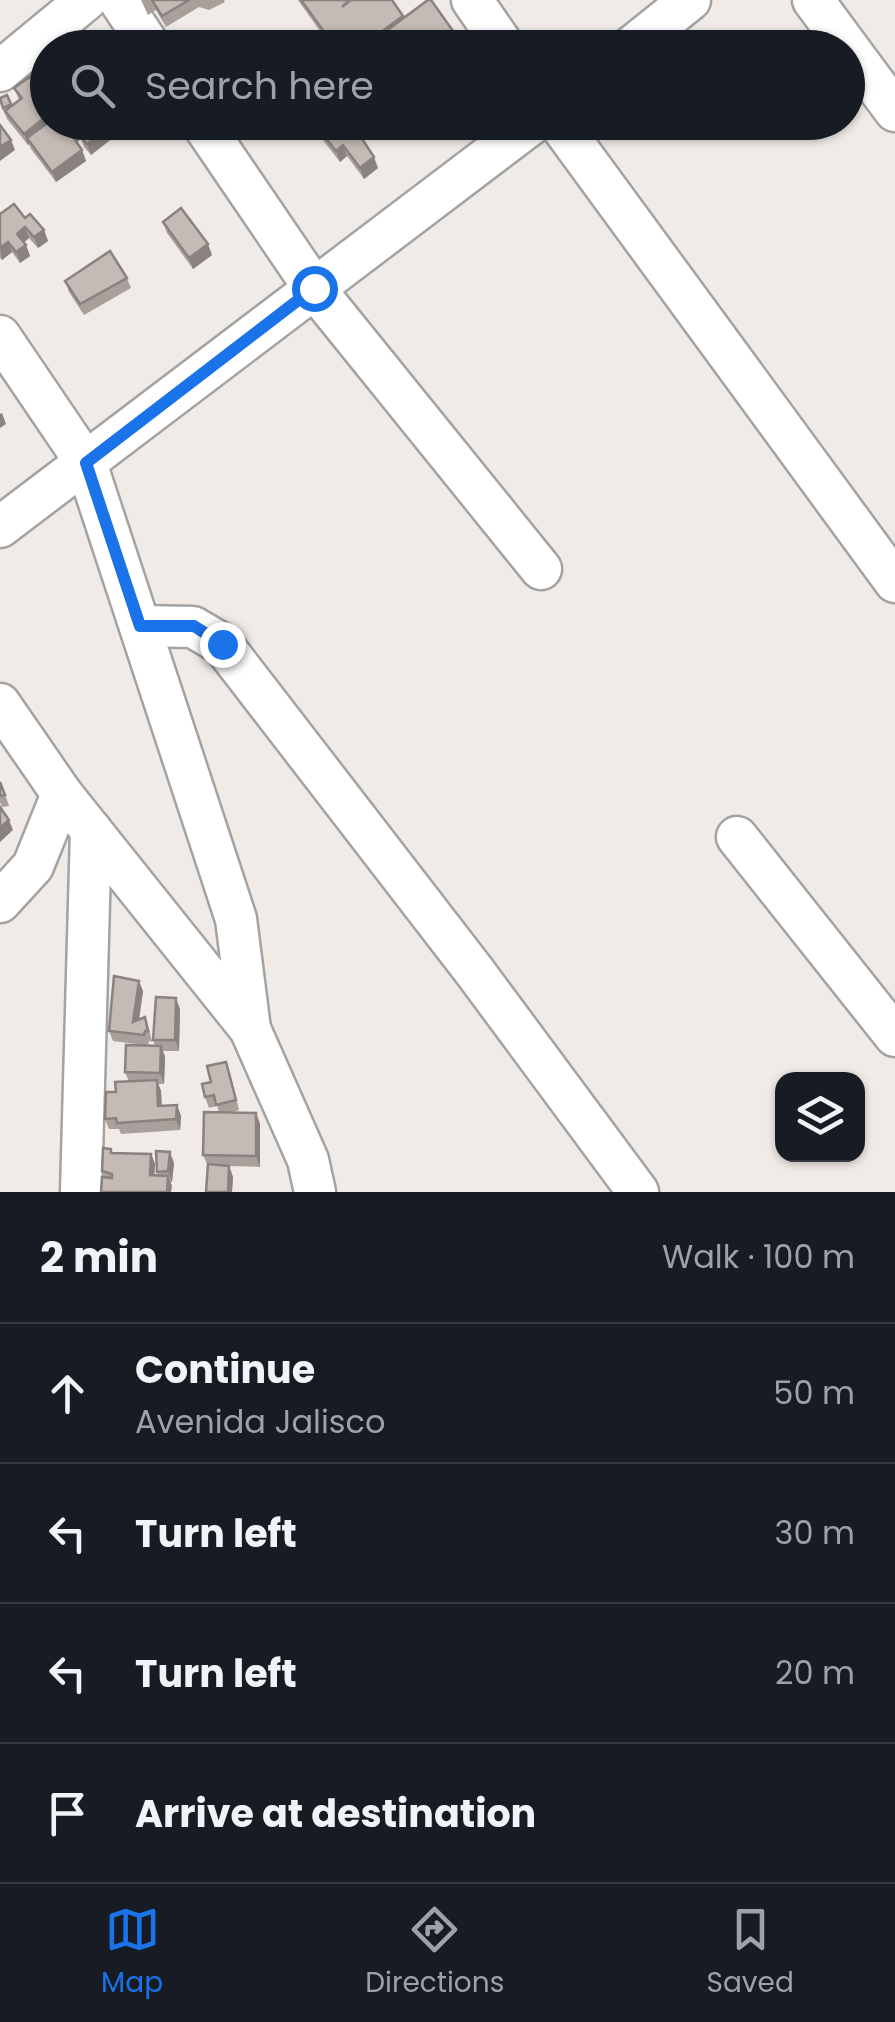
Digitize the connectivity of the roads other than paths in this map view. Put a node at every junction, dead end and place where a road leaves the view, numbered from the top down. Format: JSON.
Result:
{"nodes":[{"id":1,"x":86,"y":0,"type":"edge"},
{"id":2,"x":118,"y":0,"type":"edge"},
{"id":3,"x":472,"y":0,"type":"edge"},
{"id":4,"x":690,"y":0,"type":"edge"},
{"id":5,"x":813,"y":0,"type":"edge"},
{"id":6,"x":50,"y":30,"type":"edge"},
{"id":7,"x":139,"y":30,"type":"edge"},
{"id":8,"x":493,"y":30,"type":"edge"},
{"id":9,"x":652,"y":30,"type":"edge"},
{"id":10,"x":835,"y":30,"type":"edge"},
{"id":11,"x":30,"y":46,"type":"edge"},
{"id":12,"x":865,"y":70,"type":"edge"},
{"id":13,"x":0,"y":71,"type":"edge"},
{"id":14,"x":895,"y":111,"type":"edge"},
{"id":15,"x":214,"y":140,"type":"edge"},
{"id":16,"x":510,"y":140,"type":"edge"},
{"id":17,"x":571,"y":140,"type":"edge"},
{"id":18,"x":314,"y":288,"type":"junction"},
{"id":19,"x":0,"y":336,"type":"edge"},
{"id":20,"x":86,"y":463,"type":"junction"},
{"id":21,"x":0,"y":527,"type":"edge"},
{"id":22,"x":540,"y":569,"type":"dead end"},
{"id":23,"x":895,"y":582,"type":"edge"},
{"id":24,"x":140,"y":626,"type":"junction"},
{"id":25,"x":0,"y":704,"type":"edge"},
{"id":26,"x":62,"y":794,"type":"junction"},
{"id":27,"x":91,"y":830,"type":"junction"},
{"id":28,"x":736,"y":837,"type":"dead end"},
{"id":29,"x":0,"y":902,"type":"edge"},
{"id":30,"x":250,"y":1029,"type":"junction"},
{"id":31,"x":895,"y":1036,"type":"edge"},
{"id":32,"x":81,"y":1192,"type":"edge"},
{"id":33,"x":315,"y":1192,"type":"edge"},
{"id":34,"x":638,"y":1192,"type":"edge"}],
"edges":[{"from":1,"to":6,"type":"street"},
{"from":2,"to":7,"type":"street"},
{"from":3,"to":8,"type":"street"},
{"from":4,"to":9,"type":"street"},
{"from":5,"to":10,"type":"street"},
{"from":11,"to":13,"type":"street"},
{"from":12,"to":14,"type":"street"},
{"from":15,"to":18,"type":"street"},
{"from":16,"to":18,"type":"street"},
{"from":17,"to":23,"type":"street"},
{"from":18,"to":20,"type":"street"},
{"from":18,"to":22,"type":"street"},
{"from":19,"to":20,"type":"street"},
{"from":20,"to":21,"type":"street"},
{"from":20,"to":24,"type":"street"},
{"from":24,"to":30,"type":"street"},
{"from":24,"to":34,"type":"street"},
{"from":25,"to":26,"type":"street"},
{"from":26,"to":27,"type":"street"},
{"from":26,"to":29,"type":"street"},
{"from":27,"to":30,"type":"street"},
{"from":27,"to":32,"type":"street"},
{"from":28,"to":31,"type":"street"},
{"from":30,"to":33,"type":"street"}]}
